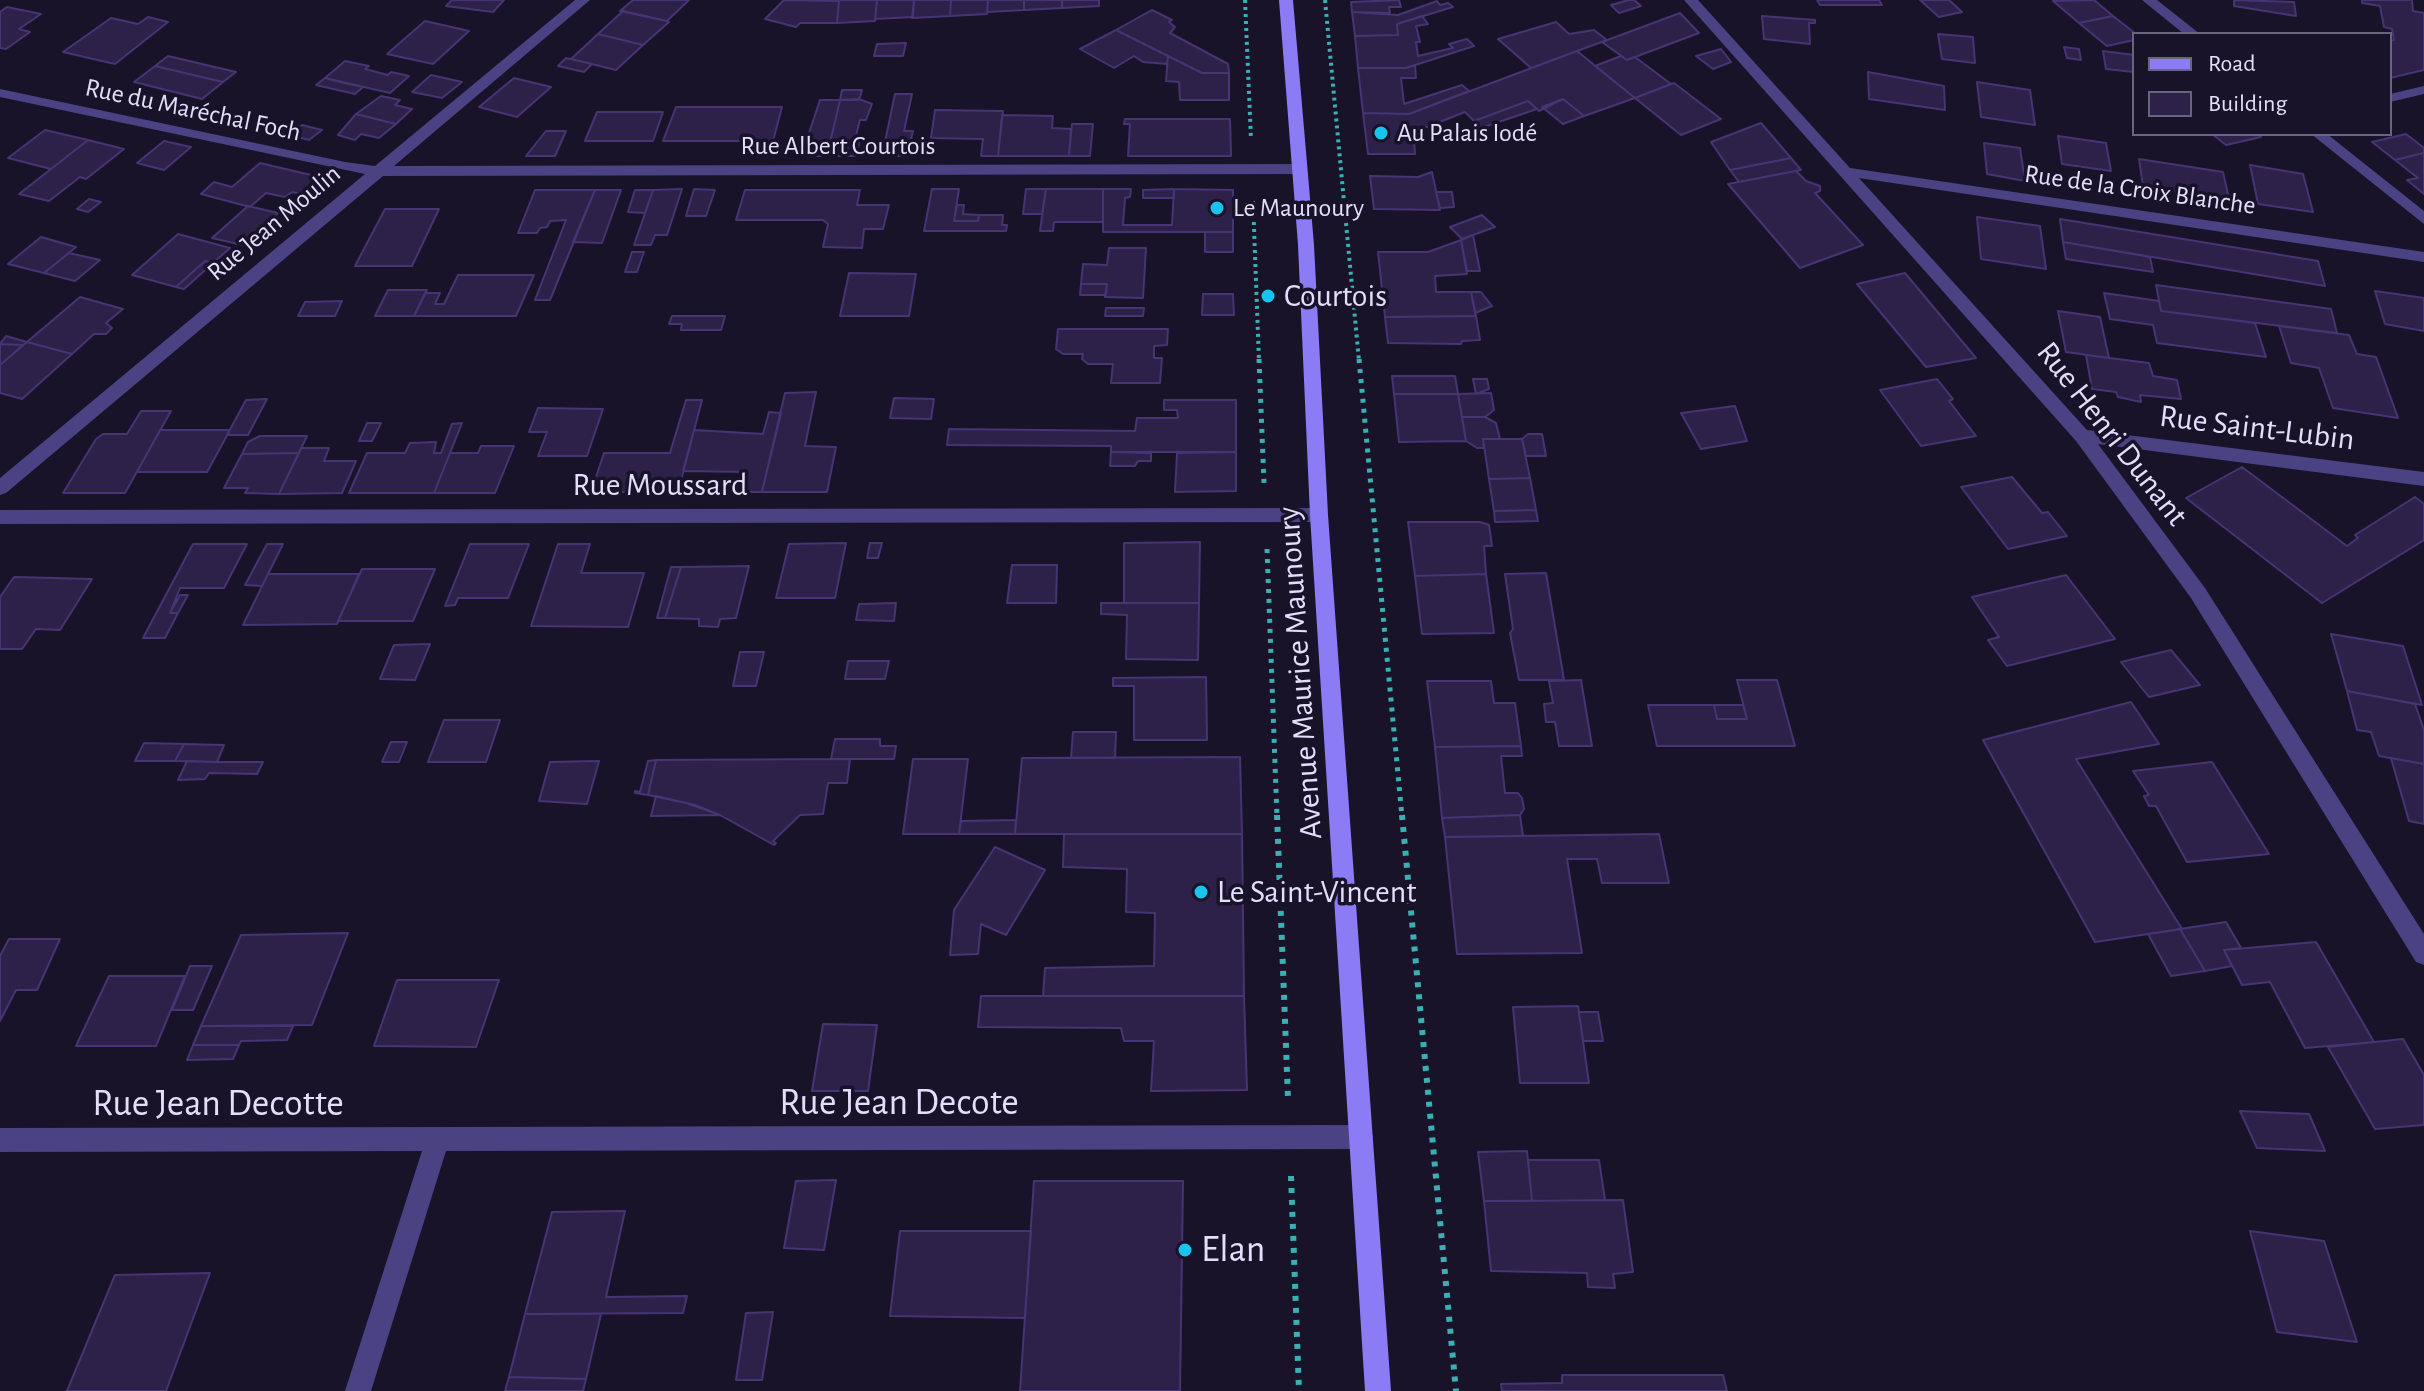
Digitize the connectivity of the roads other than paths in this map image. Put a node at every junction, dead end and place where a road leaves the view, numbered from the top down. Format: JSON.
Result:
{"nodes":[{"id":1,"x":583,"y":0,"type":"edge"},
{"id":2,"x":1286,"y":0,"type":"edge"},
{"id":3,"x":1691,"y":0,"type":"edge"},
{"id":4,"x":2149,"y":0,"type":"edge"},
{"id":5,"x":2167,"y":6,"type":"edge"},
{"id":6,"x":2191,"y":32,"type":"edge"},
{"id":7,"x":2424,"y":90,"type":"edge"},
{"id":8,"x":0,"y":93,"type":"edge"},
{"id":9,"x":2392,"y":98,"type":"edge"},
{"id":10,"x":2320,"y":136,"type":"edge"},
{"id":11,"x":1299,"y":169,"type":"junction"},
{"id":12,"x":377,"y":171,"type":"junction"},
{"id":13,"x":1848,"y":172,"type":"junction"},
{"id":14,"x":2424,"y":219,"type":"edge"},
{"id":15,"x":2424,"y":257,"type":"edge"},
{"id":16,"x":2082,"y":436,"type":"junction"},
{"id":17,"x":2424,"y":479,"type":"edge"},
{"id":18,"x":0,"y":488,"type":"edge"},
{"id":19,"x":1319,"y":515,"type":"junction"},
{"id":20,"x":0,"y":517,"type":"edge"},
{"id":21,"x":2424,"y":954,"type":"edge"},
{"id":22,"x":1361,"y":1137,"type":"junction"},
{"id":23,"x":0,"y":1140,"type":"edge"},
{"id":24,"x":437,"y":1141,"type":"junction"},
{"id":25,"x":358,"y":1391,"type":"edge"},
{"id":26,"x":1378,"y":1391,"type":"edge"}],
"edges":[{"from":1,"to":12,"type":"street","name":"Rue Jean Moulin"},
{"from":2,"to":11,"type":"main road","name":"Avenue Maurice Maunoury"},
{"from":3,"to":13,"type":"street","name":"Rue Henri Dunant"},
{"from":4,"to":5,"type":"street"},
{"from":5,"to":6,"type":"street"},
{"from":7,"to":9,"type":"street"},
{"from":8,"to":12,"type":"street","name":"Rue du Maréchal Foch"},
{"from":10,"to":14,"type":"street"},
{"from":11,"to":12,"type":"street","name":"Rue Albert Courtois"},
{"from":11,"to":19,"type":"main road","name":"Avenue Maurice Maunoury"},
{"from":12,"to":18,"type":"street","name":"Rue Jean Moulin"},
{"from":13,"to":15,"type":"street","name":"Rue de la Croix Blanche"},
{"from":13,"to":16,"type":"street","name":"Rue Henri Dunant"},
{"from":16,"to":17,"type":"street","name":"Rue Saint-Lubin"},
{"from":16,"to":21,"type":"street","name":"Rue Henri Dunant"},
{"from":19,"to":20,"type":"street","name":"Rue Moussard"},
{"from":19,"to":22,"type":"main road","name":"Avenue Maurice Maunoury"},
{"from":22,"to":24,"type":"street","name":"Rue Jean Decote"},
{"from":22,"to":26,"type":"main road","name":"Avenue Maurice Maunoury"},
{"from":23,"to":24,"type":"street","name":"Rue Jean Decotte"},
{"from":24,"to":25,"type":"street"}]}
